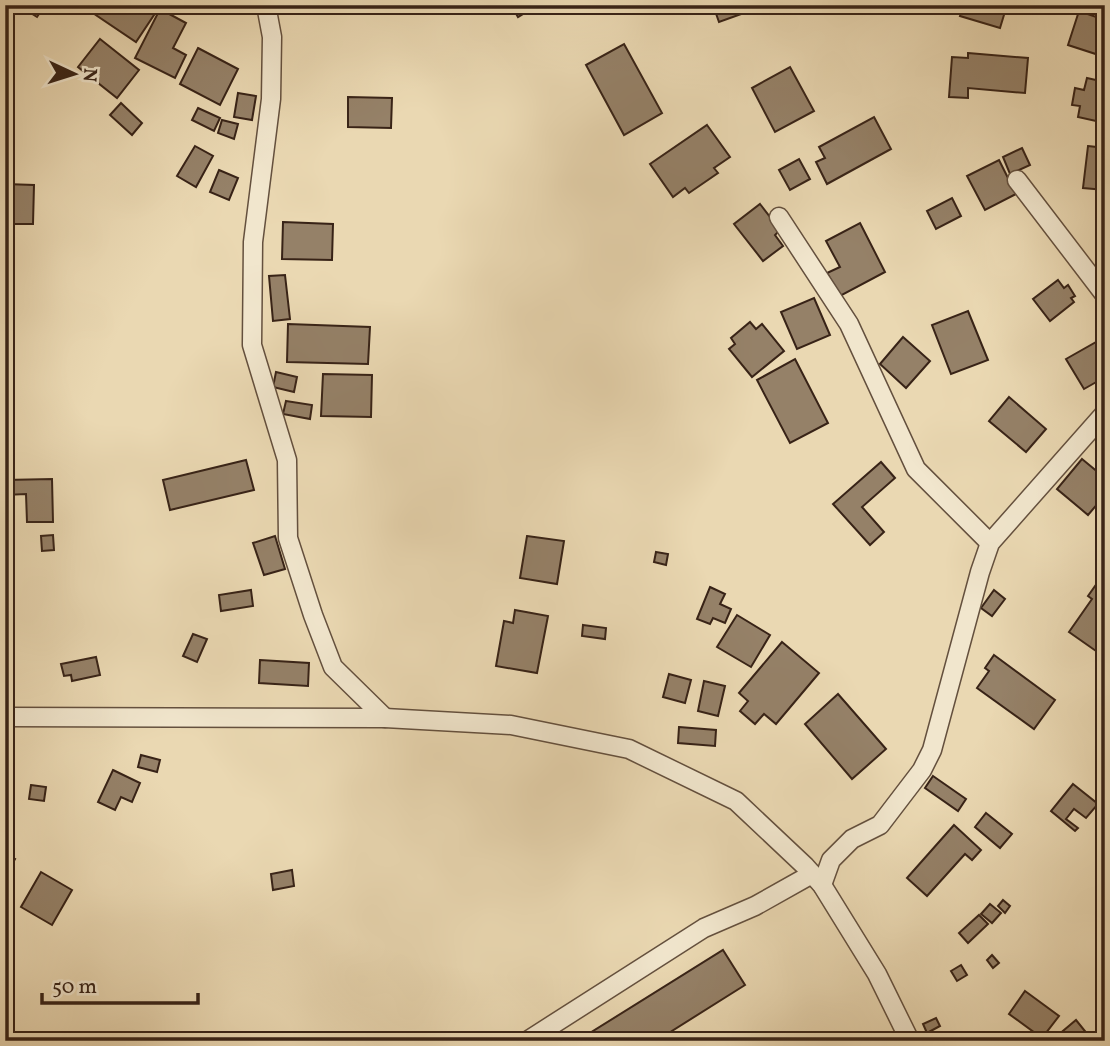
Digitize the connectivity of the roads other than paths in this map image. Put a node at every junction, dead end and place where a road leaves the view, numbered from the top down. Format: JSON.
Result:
{"nodes":[{"id":1,"x":266,"y":5,"type":"edge"},
{"id":2,"x":1017,"y":180,"type":"dead end"},
{"id":3,"x":779,"y":217,"type":"dead end"},
{"id":4,"x":1105,"y":295,"type":"edge"},
{"id":5,"x":1105,"y":413,"type":"edge"},
{"id":6,"x":990,"y":542,"type":"junction"},
{"id":7,"x":5,"y":717,"type":"edge"},
{"id":8,"x":385,"y":718,"type":"junction"},
{"id":9,"x":813,"y":875,"type":"junction"},
{"id":10,"x":527,"y":1041,"type":"edge"},
{"id":11,"x":910,"y":1041,"type":"edge"}],
"edges":[{"from":1,"to":8,"type":"street"},
{"from":2,"to":4,"type":"street"},
{"from":3,"to":6,"type":"street"},
{"from":5,"to":6,"type":"street"},
{"from":6,"to":9,"type":"street"},
{"from":7,"to":8,"type":"street"},
{"from":8,"to":9,"type":"street"},
{"from":9,"to":10,"type":"street"},
{"from":9,"to":11,"type":"street"}]}
